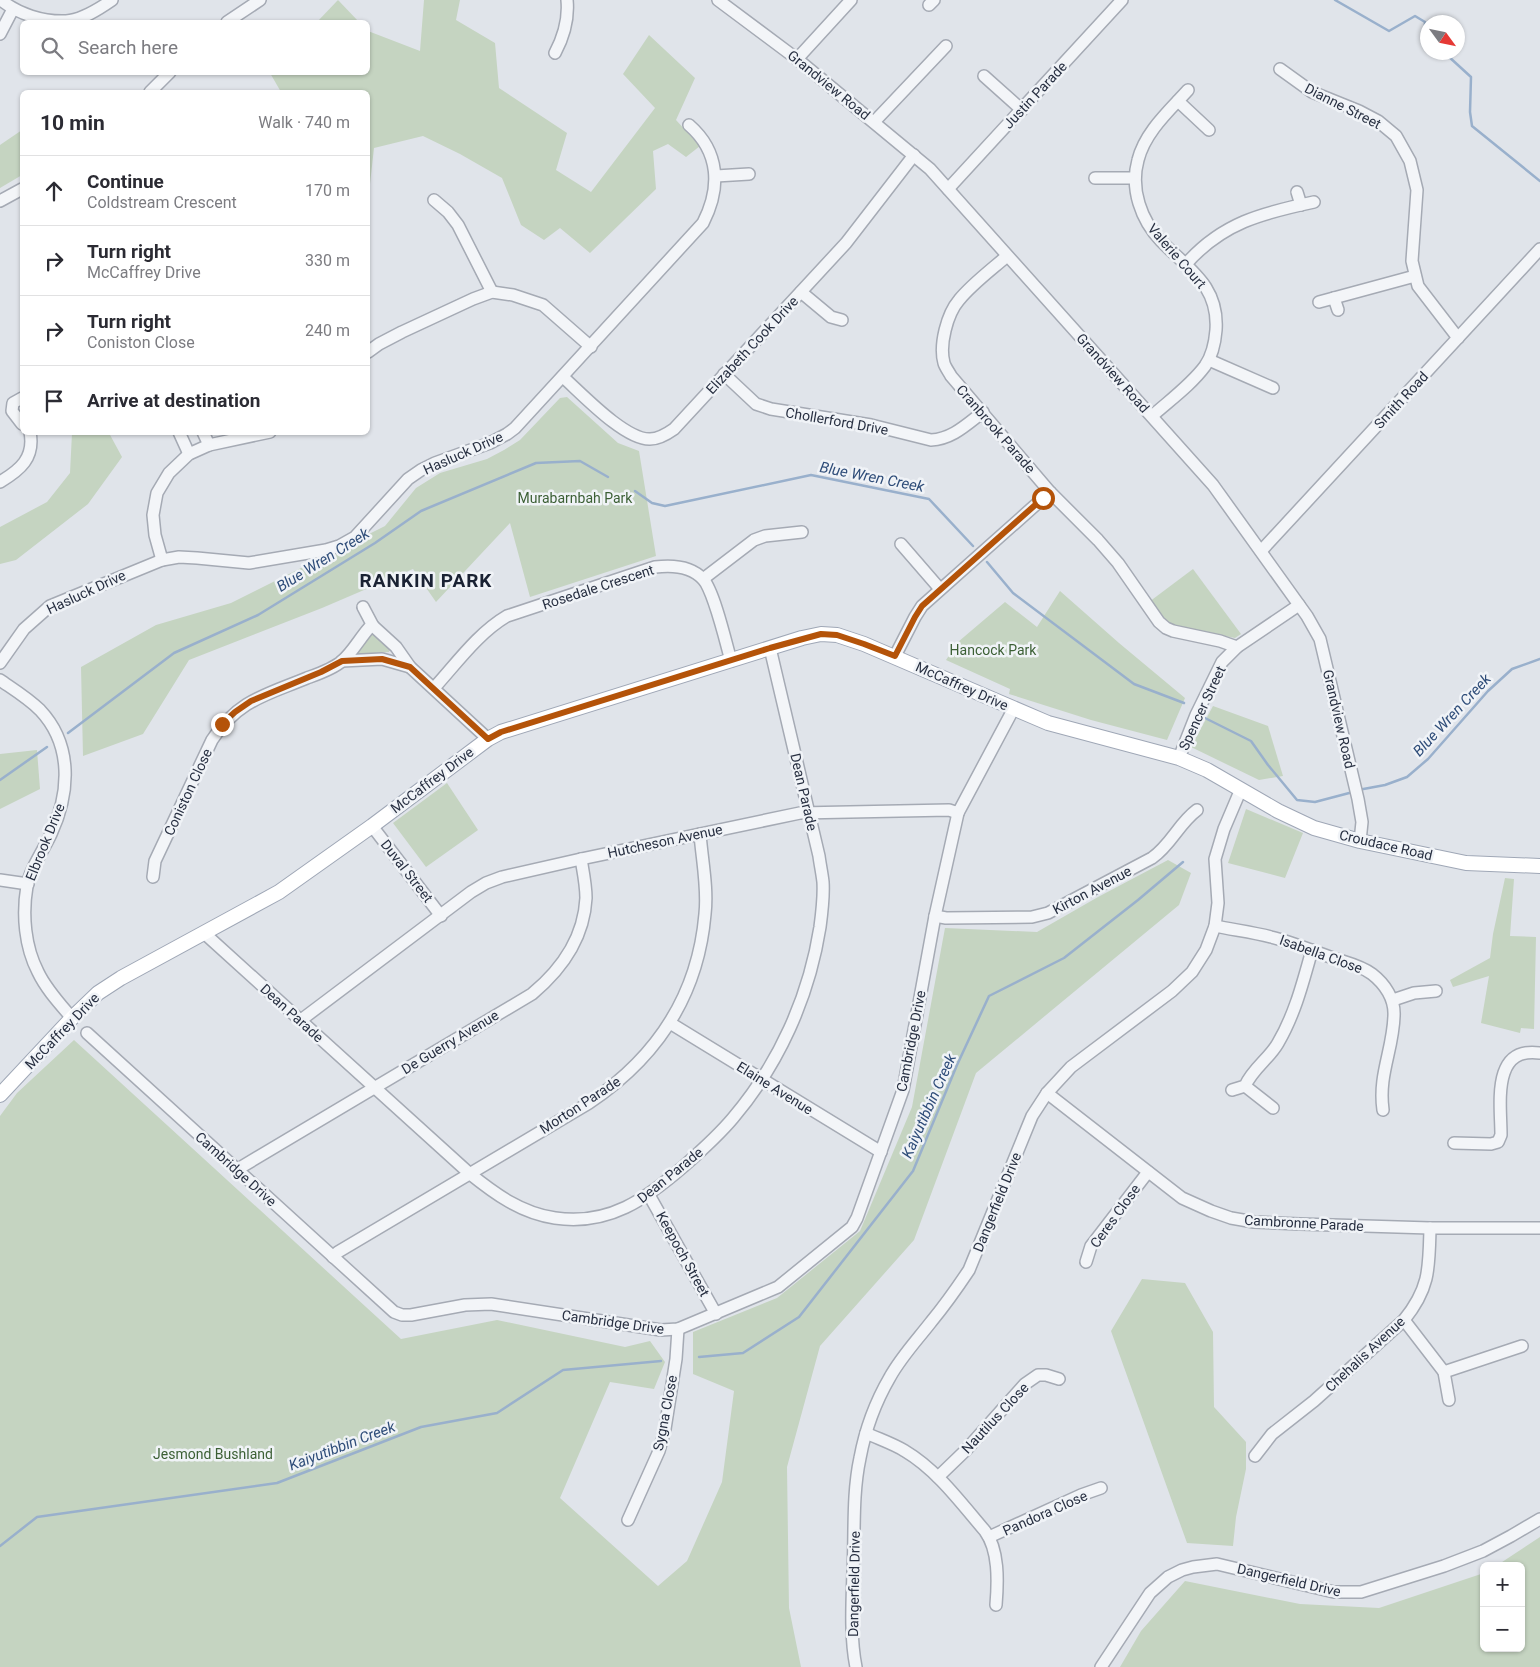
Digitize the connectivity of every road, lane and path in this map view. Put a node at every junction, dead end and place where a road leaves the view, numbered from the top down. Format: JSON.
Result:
{"nodes":[{"id":1,"x":1,"y":0,"type":"edge"},
{"id":2,"x":112,"y":0,"type":"edge"},
{"id":3,"x":260,"y":0,"type":"edge"},
{"id":4,"x":567,"y":0,"type":"edge"},
{"id":5,"x":718,"y":0,"type":"edge"},
{"id":6,"x":851,"y":0,"type":"edge"},
{"id":7,"x":1105,"y":0,"type":"edge"},
{"id":8,"x":1118,"y":4,"type":"edge"},
{"id":9,"x":13,"y":10,"type":"junction"},
{"id":10,"x":58,"y":20,"type":"edge"},
{"id":11,"x":70,"y":20,"type":"edge"},
{"id":12,"x":230,"y":20,"type":"edge"},
{"id":13,"x":0,"y":34,"type":"edge"},
{"id":14,"x":946,"y":46,"type":"dead end"},
{"id":15,"x":555,"y":53,"type":"dead end"},
{"id":16,"x":797,"y":59,"type":"junction"},
{"id":17,"x":1280,"y":70,"type":"dead end"},
{"id":18,"x":167,"y":75,"type":"edge"},
{"id":19,"x":984,"y":76,"type":"dead end"},
{"id":20,"x":152,"y":90,"type":"edge"},
{"id":21,"x":1188,"y":90,"type":"dead end"},
{"id":22,"x":1178,"y":101,"type":"junction"},
{"id":23,"x":1022,"y":110,"type":"junction"},
{"id":24,"x":874,"y":122,"type":"junction"},
{"id":25,"x":689,"y":126,"type":"dead end"},
{"id":26,"x":1209,"y":130,"type":"dead end"},
{"id":27,"x":914,"y":155,"type":"junction"},
{"id":28,"x":749,"y":174,"type":"dead end"},
{"id":29,"x":716,"y":176,"type":"junction"},
{"id":30,"x":1095,"y":178,"type":"dead end"},
{"id":31,"x":1135,"y":178,"type":"junction"},
{"id":32,"x":948,"y":189,"type":"junction"},
{"id":33,"x":20,"y":190,"type":"edge"},
{"id":34,"x":1297,"y":192,"type":"dead end"},
{"id":35,"x":434,"y":200,"type":"dead end"},
{"id":36,"x":0,"y":201,"type":"edge"},
{"id":37,"x":1314,"y":202,"type":"dead end"},
{"id":38,"x":1301,"y":205,"type":"junction"},
{"id":39,"x":1540,"y":249,"type":"edge"},
{"id":40,"x":1007,"y":256,"type":"junction"},
{"id":41,"x":1186,"y":264,"type":"junction"},
{"id":42,"x":1415,"y":276,"type":"junction"},
{"id":43,"x":492,"y":292,"type":"junction"},
{"id":44,"x":801,"y":292,"type":"junction"},
{"id":45,"x":1334,"y":298,"type":"junction"},
{"id":46,"x":1319,"y":302,"type":"dead end"},
{"id":47,"x":1338,"y":310,"type":"dead end"},
{"id":48,"x":842,"y":320,"type":"dead end"},
{"id":49,"x":1458,"y":338,"type":"junction"},
{"id":50,"x":590,"y":347,"type":"junction"},
{"id":51,"x":370,"y":351,"type":"edge"},
{"id":52,"x":1209,"y":360,"type":"junction"},
{"id":53,"x":724,"y":374,"type":"junction"},
{"id":54,"x":563,"y":377,"type":"junction"},
{"id":55,"x":1273,"y":388,"type":"dead end"},
{"id":56,"x":20,"y":399,"type":"edge"},
{"id":57,"x":982,"y":412,"type":"junction"},
{"id":58,"x":1152,"y":416,"type":"junction"},
{"id":59,"x":20,"y":421,"type":"edge"},
{"id":60,"x":30,"y":435,"type":"edge"},
{"id":61,"x":180,"y":435,"type":"edge"},
{"id":62,"x":204,"y":435,"type":"edge"},
{"id":63,"x":256,"y":435,"type":"edge"},
{"id":64,"x":209,"y":445,"type":"junction"},
{"id":65,"x":189,"y":454,"type":"junction"},
{"id":66,"x":0,"y":482,"type":"edge"},
{"id":67,"x":1050,"y":492,"type":"junction"},
{"id":68,"x":802,"y":532,"type":"dead end"},
{"id":69,"x":900,"y":544,"type":"dead end"},
{"id":70,"x":1261,"y":551,"type":"junction"},
{"id":71,"x":162,"y":560,"type":"junction"},
{"id":72,"x":704,"y":579,"type":"junction"},
{"id":73,"x":940,"y":589,"type":"junction"},
{"id":74,"x":1299,"y":605,"type":"junction"},
{"id":75,"x":363,"y":606,"type":"dead end"},
{"id":76,"x":373,"y":626,"type":"junction"},
{"id":77,"x":770,"y":648,"type":"junction"},
{"id":78,"x":1236,"y":648,"type":"junction"},
{"id":79,"x":895,"y":656,"type":"junction"},
{"id":80,"x":342,"y":661,"type":"junction"},
{"id":81,"x":731,"y":661,"type":"junction"},
{"id":82,"x":0,"y":663,"type":"edge"},
{"id":83,"x":410,"y":667,"type":"junction"},
{"id":84,"x":0,"y":680,"type":"edge"},
{"id":85,"x":434,"y":688,"type":"junction"},
{"id":86,"x":1014,"y":708,"type":"junction"},
{"id":87,"x":488,"y":739,"type":"junction"},
{"id":88,"x":1179,"y":758,"type":"junction"},
{"id":89,"x":1241,"y":789,"type":"junction"},
{"id":90,"x":1197,"y":810,"type":"dead end"},
{"id":91,"x":808,"y":812,"type":"junction"},
{"id":92,"x":958,"y":813,"type":"junction"},
{"id":93,"x":372,"y":826,"type":"junction"},
{"id":94,"x":700,"y":834,"type":"junction"},
{"id":95,"x":1360,"y":841,"type":"junction"},
{"id":96,"x":582,"y":859,"type":"junction"},
{"id":97,"x":1540,"y":866,"type":"edge"},
{"id":98,"x":153,"y":877,"type":"dead end"},
{"id":99,"x":0,"y":880,"type":"edge"},
{"id":100,"x":28,"y":884,"type":"junction"},
{"id":101,"x":441,"y":916,"type":"junction"},
{"id":102,"x":935,"y":916,"type":"junction"},
{"id":103,"x":1215,"y":926,"type":"junction"},
{"id":104,"x":204,"y":933,"type":"junction"},
{"id":105,"x":1312,"y":950,"type":"junction"},
{"id":106,"x":1436,"y":991,"type":"dead end"},
{"id":107,"x":1393,"y":1000,"type":"junction"},
{"id":108,"x":72,"y":1018,"type":"junction"},
{"id":109,"x":301,"y":1020,"type":"junction"},
{"id":110,"x":670,"y":1023,"type":"junction"},
{"id":111,"x":87,"y":1033,"type":"dead end"},
{"id":112,"x":1540,"y":1053,"type":"edge"},
{"id":113,"x":761,"y":1080,"type":"junction"},
{"id":114,"x":1245,"y":1086,"type":"junction"},
{"id":115,"x":374,"y":1087,"type":"junction"},
{"id":116,"x":1232,"y":1090,"type":"dead end"},
{"id":117,"x":1047,"y":1093,"type":"junction"},
{"id":118,"x":0,"y":1096,"type":"edge"},
{"id":119,"x":1273,"y":1108,"type":"dead end"},
{"id":120,"x":1383,"y":1110,"type":"dead end"},
{"id":121,"x":1454,"y":1143,"type":"dead end"},
{"id":122,"x":881,"y":1152,"type":"junction"},
{"id":123,"x":237,"y":1170,"type":"junction"},
{"id":124,"x":1148,"y":1172,"type":"junction"},
{"id":125,"x":469,"y":1174,"type":"junction"},
{"id":126,"x":649,"y":1195,"type":"junction"},
{"id":127,"x":1430,"y":1228,"type":"junction"},
{"id":128,"x":1540,"y":1228,"type":"edge"},
{"id":129,"x":333,"y":1257,"type":"junction"},
{"id":130,"x":1086,"y":1262,"type":"dead end"},
{"id":131,"x":716,"y":1314,"type":"junction"},
{"id":132,"x":1404,"y":1320,"type":"junction"},
{"id":133,"x":678,"y":1329,"type":"junction"},
{"id":134,"x":1522,"y":1346,"type":"dead end"},
{"id":135,"x":1444,"y":1372,"type":"junction"},
{"id":136,"x":1059,"y":1379,"type":"dead end"},
{"id":137,"x":1449,"y":1400,"type":"dead end"},
{"id":138,"x":866,"y":1433,"type":"junction"},
{"id":139,"x":1255,"y":1456,"type":"dead end"},
{"id":140,"x":938,"y":1477,"type":"junction"},
{"id":141,"x":1101,"y":1488,"type":"dead end"},
{"id":142,"x":1540,"y":1519,"type":"edge"},
{"id":143,"x":628,"y":1520,"type":"dead end"},
{"id":144,"x":990,"y":1537,"type":"junction"},
{"id":145,"x":996,"y":1604,"type":"dead end"},
{"id":146,"x":856,"y":1667,"type":"edge"},
{"id":147,"x":1102,"y":1667,"type":"edge"}],
"edges":[{"from":1,"to":9,"type":"street"},
{"from":2,"to":11,"type":"street"},
{"from":3,"to":12,"type":"street"},
{"from":4,"to":15,"type":"street"},
{"from":5,"to":16,"type":"street","name":"Grandview Road"},
{"from":6,"to":16,"type":"street"},
{"from":7,"to":8,"type":"street"},
{"from":8,"to":23,"type":"street","name":"Justin Parade"},
{"from":9,"to":10,"type":"street"},
{"from":9,"to":13,"type":"street"},
{"from":14,"to":24,"type":"street"},
{"from":16,"to":24,"type":"street","name":"Grandview Road"},
{"from":17,"to":42,"type":"street","name":"Dianne Street"},
{"from":18,"to":20,"type":"street"},
{"from":19,"to":23,"type":"street"},
{"from":21,"to":22,"type":"street","name":"Valerie Court"},
{"from":22,"to":26,"type":"street"},
{"from":22,"to":31,"type":"street","name":"Valerie Court"},
{"from":23,"to":32,"type":"street","name":"Justin Parade"},
{"from":24,"to":27,"type":"street","name":"Grandview Road"},
{"from":25,"to":29,"type":"street","name":"Hasluck Drive"},
{"from":27,"to":32,"type":"street","name":"Grandview Road"},
{"from":27,"to":44,"type":"street","name":"Elizabeth Cook Drive"},
{"from":28,"to":29,"type":"street"},
{"from":29,"to":50,"type":"street","name":"Hasluck Drive"},
{"from":30,"to":31,"type":"street"},
{"from":31,"to":41,"type":"street","name":"Valerie Court"},
{"from":32,"to":40,"type":"street","name":"Grandview Road"},
{"from":33,"to":36,"type":"street"},
{"from":34,"to":38,"type":"street"},
{"from":35,"to":43,"type":"street"},
{"from":37,"to":38,"type":"street"},
{"from":38,"to":41,"type":"street"},
{"from":39,"to":49,"type":"street","name":"Smith Road"},
{"from":40,"to":57,"type":"street","name":"Cranbrook Parade"},
{"from":40,"to":58,"type":"street","name":"Grandview Road"},
{"from":41,"to":52,"type":"street","name":"Valerie Court"},
{"from":42,"to":45,"type":"street"},
{"from":42,"to":49,"type":"street","name":"Dianne Street"},
{"from":43,"to":50,"type":"street"},
{"from":43,"to":51,"type":"street"},
{"from":44,"to":48,"type":"street"},
{"from":44,"to":53,"type":"street","name":"Elizabeth Cook Drive"},
{"from":45,"to":46,"type":"street"},
{"from":45,"to":47,"type":"street"},
{"from":49,"to":70,"type":"street","name":"Smith Road"},
{"from":50,"to":54,"type":"street","name":"Hasluck Drive"},
{"from":52,"to":55,"type":"street"},
{"from":52,"to":58,"type":"street","name":"Valerie Court"},
{"from":53,"to":54,"type":"street","name":"Elizabeth Cook Drive"},
{"from":53,"to":57,"type":"street","name":"Chollerford Drive"},
{"from":54,"to":71,"type":"street","name":"Hasluck Drive"},
{"from":56,"to":59,"type":"street"},
{"from":57,"to":67,"type":"street","name":"Cranbrook Parade"},
{"from":58,"to":70,"type":"street","name":"Grandview Road"},
{"from":60,"to":66,"type":"street"},
{"from":61,"to":65,"type":"street"},
{"from":62,"to":64,"type":"street"},
{"from":63,"to":64,"type":"street"},
{"from":64,"to":65,"type":"street"},
{"from":65,"to":71,"type":"street"},
{"from":67,"to":73,"type":"street"},
{"from":67,"to":78,"type":"street","name":"Cranbrook Parade"},
{"from":68,"to":72,"type":"street"},
{"from":69,"to":73,"type":"street"},
{"from":70,"to":74,"type":"street","name":"Grandview Road"},
{"from":71,"to":82,"type":"street","name":"Hasluck Drive"},
{"from":72,"to":81,"type":"street"},
{"from":72,"to":85,"type":"street","name":"Rosedale Crescent"},
{"from":73,"to":79,"type":"street"},
{"from":74,"to":78,"type":"street","name":"Spencer Street"},
{"from":74,"to":95,"type":"street","name":"Grandview Road"},
{"from":75,"to":76,"type":"street","name":"Coniston Close"},
{"from":76,"to":80,"type":"street","name":"Coniston Close"},
{"from":76,"to":83,"type":"street","name":"Coniston Close"},
{"from":77,"to":79,"type":"main road","name":"McCaffrey Drive"},
{"from":77,"to":81,"type":"main road","name":"McCaffrey Drive"},
{"from":77,"to":91,"type":"street","name":"Dean Parade"},
{"from":78,"to":88,"type":"street","name":"Spencer Street"},
{"from":79,"to":86,"type":"main road","name":"McCaffrey Drive"},
{"from":80,"to":83,"type":"street","name":"Coniston Close"},
{"from":80,"to":98,"type":"street","name":"Coniston Close"},
{"from":81,"to":87,"type":"main road","name":"McCaffrey Drive"},
{"from":83,"to":85,"type":"street","name":"Coniston Close"},
{"from":84,"to":100,"type":"street","name":"Elbrook Drive"},
{"from":85,"to":87,"type":"street","name":"Coniston Close"},
{"from":86,"to":88,"type":"main road","name":"McCaffrey Drive"},
{"from":86,"to":92,"type":"street"},
{"from":87,"to":93,"type":"main road","name":"McCaffrey Drive"},
{"from":88,"to":89,"type":"main road","name":"McCaffrey Drive"},
{"from":89,"to":95,"type":"main road","name":"Croudace Road"},
{"from":89,"to":103,"type":"street","name":"Dangerfield Drive"},
{"from":90,"to":102,"type":"street","name":"Kirton Avenue"},
{"from":91,"to":92,"type":"street","name":"Hutcheson Avenue"},
{"from":91,"to":94,"type":"street","name":"Hutcheson Avenue"},
{"from":91,"to":113,"type":"street","name":"Dean Parade"},
{"from":92,"to":102,"type":"street","name":"Cambridge Drive"},
{"from":93,"to":101,"type":"street","name":"Duval Street"},
{"from":93,"to":104,"type":"main road","name":"McCaffrey Drive"},
{"from":94,"to":96,"type":"street","name":"Hutcheson Avenue"},
{"from":94,"to":110,"type":"street","name":"Morton Parade"},
{"from":95,"to":97,"type":"main road","name":"Croudace Road"},
{"from":96,"to":101,"type":"street","name":"Hutcheson Avenue"},
{"from":96,"to":115,"type":"street","name":"De Guerry Avenue"},
{"from":99,"to":100,"type":"street"},
{"from":100,"to":108,"type":"street","name":"Elbrook Drive"},
{"from":101,"to":109,"type":"street","name":"Hutcheson Avenue"},
{"from":102,"to":122,"type":"street","name":"Cambridge Drive"},
{"from":103,"to":105,"type":"street","name":"Isabella Close"},
{"from":103,"to":117,"type":"street","name":"Dangerfield Drive"},
{"from":104,"to":108,"type":"main road","name":"McCaffrey Drive"},
{"from":104,"to":109,"type":"street","name":"Dean Parade"},
{"from":105,"to":107,"type":"street","name":"Isabella Close"},
{"from":105,"to":114,"type":"street"},
{"from":106,"to":107,"type":"street"},
{"from":107,"to":120,"type":"street"},
{"from":108,"to":118,"type":"main road","name":"McCaffrey Drive"},
{"from":109,"to":115,"type":"street","name":"Dean Parade"},
{"from":110,"to":113,"type":"street","name":"Elaine Avenue"},
{"from":110,"to":125,"type":"street","name":"Morton Parade"},
{"from":111,"to":123,"type":"street","name":"Cambridge Drive"},
{"from":112,"to":121,"type":"street"},
{"from":113,"to":122,"type":"street","name":"Elaine Avenue"},
{"from":113,"to":126,"type":"street","name":"Dean Parade"},
{"from":114,"to":116,"type":"street"},
{"from":114,"to":119,"type":"street"},
{"from":115,"to":123,"type":"street","name":"De Guerry Avenue"},
{"from":115,"to":125,"type":"street","name":"Dean Parade"},
{"from":117,"to":124,"type":"street","name":"Cambronne Parade"},
{"from":117,"to":138,"type":"street","name":"Dangerfield Drive"},
{"from":122,"to":131,"type":"street","name":"Cambridge Drive"},
{"from":123,"to":129,"type":"street","name":"Cambridge Drive"},
{"from":124,"to":127,"type":"street","name":"Cambronne Parade"},
{"from":124,"to":130,"type":"street","name":"Ceres Close"},
{"from":125,"to":126,"type":"street","name":"Dean Parade"},
{"from":125,"to":129,"type":"street","name":"Morton Parade"},
{"from":126,"to":131,"type":"street","name":"Keepoch Street"},
{"from":127,"to":128,"type":"street","name":"Cambronne Parade"},
{"from":127,"to":132,"type":"street","name":"Chehalis Avenue"},
{"from":129,"to":133,"type":"street","name":"Cambridge Drive"},
{"from":131,"to":133,"type":"street","name":"Cambridge Drive"},
{"from":132,"to":135,"type":"street"},
{"from":132,"to":139,"type":"street","name":"Chehalis Avenue"},
{"from":133,"to":143,"type":"street","name":"Sygna Close"},
{"from":134,"to":135,"type":"street"},
{"from":135,"to":137,"type":"street"},
{"from":136,"to":140,"type":"street","name":"Nautilus Close"},
{"from":138,"to":140,"type":"street"},
{"from":138,"to":146,"type":"street","name":"Dangerfield Drive"},
{"from":140,"to":144,"type":"street"},
{"from":141,"to":144,"type":"street","name":"Pandora Close"},
{"from":142,"to":147,"type":"street","name":"Dangerfield Drive"},
{"from":144,"to":145,"type":"street"}]}
